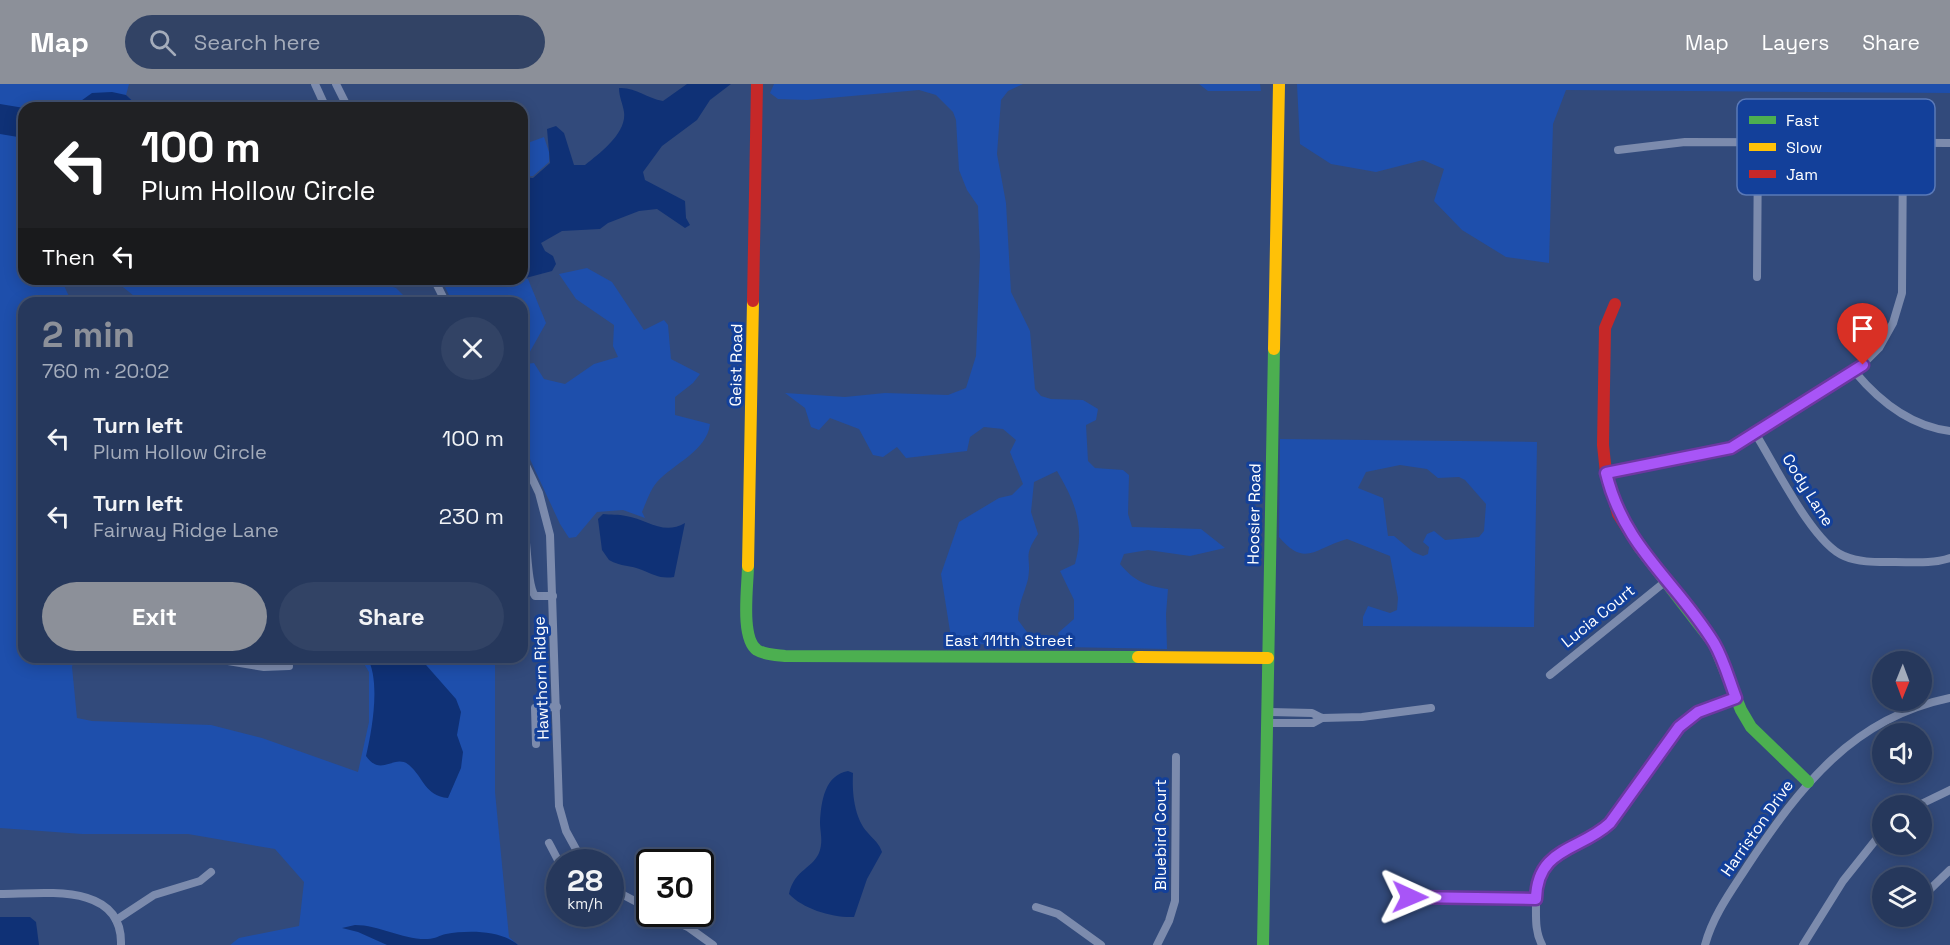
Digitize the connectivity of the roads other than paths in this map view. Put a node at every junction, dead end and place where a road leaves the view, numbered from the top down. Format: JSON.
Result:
{"nodes":[{"id":1,"x":315,"y":84,"type":"edge"},
{"id":2,"x":336,"y":84,"type":"edge"},
{"id":3,"x":757,"y":84,"type":"edge"},
{"id":4,"x":1279,"y":84,"type":"edge"},
{"id":5,"x":323,"y":102,"type":"edge"},
{"id":6,"x":345,"y":102,"type":"edge"},
{"id":7,"x":1737,"y":142,"type":"edge"},
{"id":8,"x":1618,"y":150,"type":"dead end"},
{"id":9,"x":1758,"y":195,"type":"edge"},
{"id":10,"x":1903,"y":195,"type":"edge"},
{"id":11,"x":1757,"y":277,"type":"dead end"},
{"id":12,"x":1615,"y":304,"type":"dead end"},
{"id":13,"x":1855,"y":372,"type":"junction"},
{"id":14,"x":1950,"y":431,"type":"edge"},
{"id":15,"x":1755,"y":433,"type":"junction"},
{"id":16,"x":528,"y":471,"type":"edge"},
{"id":17,"x":1606,"y":473,"type":"junction"},
{"id":18,"x":528,"y":550,"type":"edge"},
{"id":19,"x":1950,"y":558,"type":"edge"},
{"id":20,"x":1666,"y":581,"type":"junction"},
{"id":21,"x":553,"y":596,"type":"junction"},
{"id":22,"x":751,"y":646,"type":"joint"},
{"id":23,"x":1268,"y":658,"type":"junction"},
{"id":24,"x":240,"y":663,"type":"edge"},
{"id":25,"x":289,"y":666,"type":"dead end"},
{"id":26,"x":1550,"y":675,"type":"dead end"},
{"id":27,"x":1736,"y":698,"type":"junction"},
{"id":28,"x":1950,"y":698,"type":"edge"},
{"id":29,"x":557,"y":707,"type":"junction"},
{"id":30,"x":1431,"y":708,"type":"dead end"},
{"id":31,"x":1267,"y":717,"type":"junction"},
{"id":32,"x":536,"y":744,"type":"dead end"},
{"id":33,"x":1176,"y":757,"type":"dead end"},
{"id":34,"x":1808,"y":782,"type":"junction"},
{"id":35,"x":1950,"y":790,"type":"edge"},
{"id":36,"x":1932,"y":799,"type":"edge"},
{"id":37,"x":549,"y":843,"type":"dead end"},
{"id":38,"x":1872,"y":845,"type":"edge"},
{"id":39,"x":552,"y":849,"type":"edge"},
{"id":40,"x":576,"y":849,"type":"edge"},
{"id":41,"x":1950,"y":870,"type":"edge"},
{"id":42,"x":211,"y":872,"type":"dead end"},
{"id":43,"x":1932,"y":887,"type":"edge"},
{"id":44,"x":0,"y":894,"type":"edge"},
{"id":45,"x":1410,"y":897,"type":"dead end"},
{"id":46,"x":1536,"y":899,"type":"junction"},
{"id":47,"x":1036,"y":907,"type":"dead end"},
{"id":48,"x":116,"y":920,"type":"junction"},
{"id":49,"x":681,"y":927,"type":"edge"},
{"id":50,"x":709,"y":944,"type":"edge"},
{"id":51,"x":122,"y":945,"type":"edge"},
{"id":52,"x":1101,"y":945,"type":"edge"},
{"id":53,"x":1157,"y":945,"type":"edge"},
{"id":54,"x":1263,"y":945,"type":"edge"},
{"id":55,"x":1542,"y":945,"type":"edge"},
{"id":56,"x":1705,"y":945,"type":"edge"},
{"id":57,"x":1803,"y":945,"type":"edge"}],
"edges":[{"from":1,"to":5,"type":"street"},
{"from":2,"to":6,"type":"street"},
{"from":3,"to":22,"type":"street","name":"Geist Road"},
{"from":4,"to":23,"type":"street","name":"Hoosier Road"},
{"from":7,"to":8,"type":"street"},
{"from":9,"to":11,"type":"street"},
{"from":10,"to":13,"type":"street"},
{"from":12,"to":17,"type":"street"},
{"from":13,"to":14,"type":"street"},
{"from":13,"to":15,"type":"street"},
{"from":15,"to":17,"type":"street"},
{"from":15,"to":19,"type":"street","name":"Cody Lane"},
{"from":16,"to":21,"type":"street","name":"Hawthorn Ridge"},
{"from":17,"to":20,"type":"street"},
{"from":18,"to":21,"type":"street"},
{"from":20,"to":26,"type":"street","name":"Lucia Court"},
{"from":20,"to":27,"type":"street"},
{"from":21,"to":29,"type":"street","name":"Hawthorn Ridge"},
{"from":22,"to":23,"type":"street","name":"East 111th Street"},
{"from":23,"to":31,"type":"street","name":"Hoosier Road"},
{"from":24,"to":25,"type":"street"},
{"from":27,"to":34,"type":"street"},
{"from":27,"to":46,"type":"street"},
{"from":28,"to":34,"type":"street","name":"Harriston Drive"},
{"from":29,"to":32,"type":"street"},
{"from":29,"to":40,"type":"street","name":"Hawthorn Ridge"},
{"from":30,"to":31,"type":"street"},
{"from":31,"to":54,"type":"street","name":"Hoosier Road"},
{"from":33,"to":53,"type":"street","name":"Bluebird Court"},
{"from":34,"to":56,"type":"street","name":"Harriston Drive"},
{"from":35,"to":36,"type":"street"},
{"from":37,"to":39,"type":"street"},
{"from":38,"to":57,"type":"street"},
{"from":41,"to":43,"type":"street"},
{"from":42,"to":48,"type":"street"},
{"from":44,"to":48,"type":"street"},
{"from":45,"to":46,"type":"street"},
{"from":46,"to":55,"type":"street"},
{"from":47,"to":52,"type":"street"},
{"from":48,"to":51,"type":"street"},
{"from":49,"to":50,"type":"street"}]}
